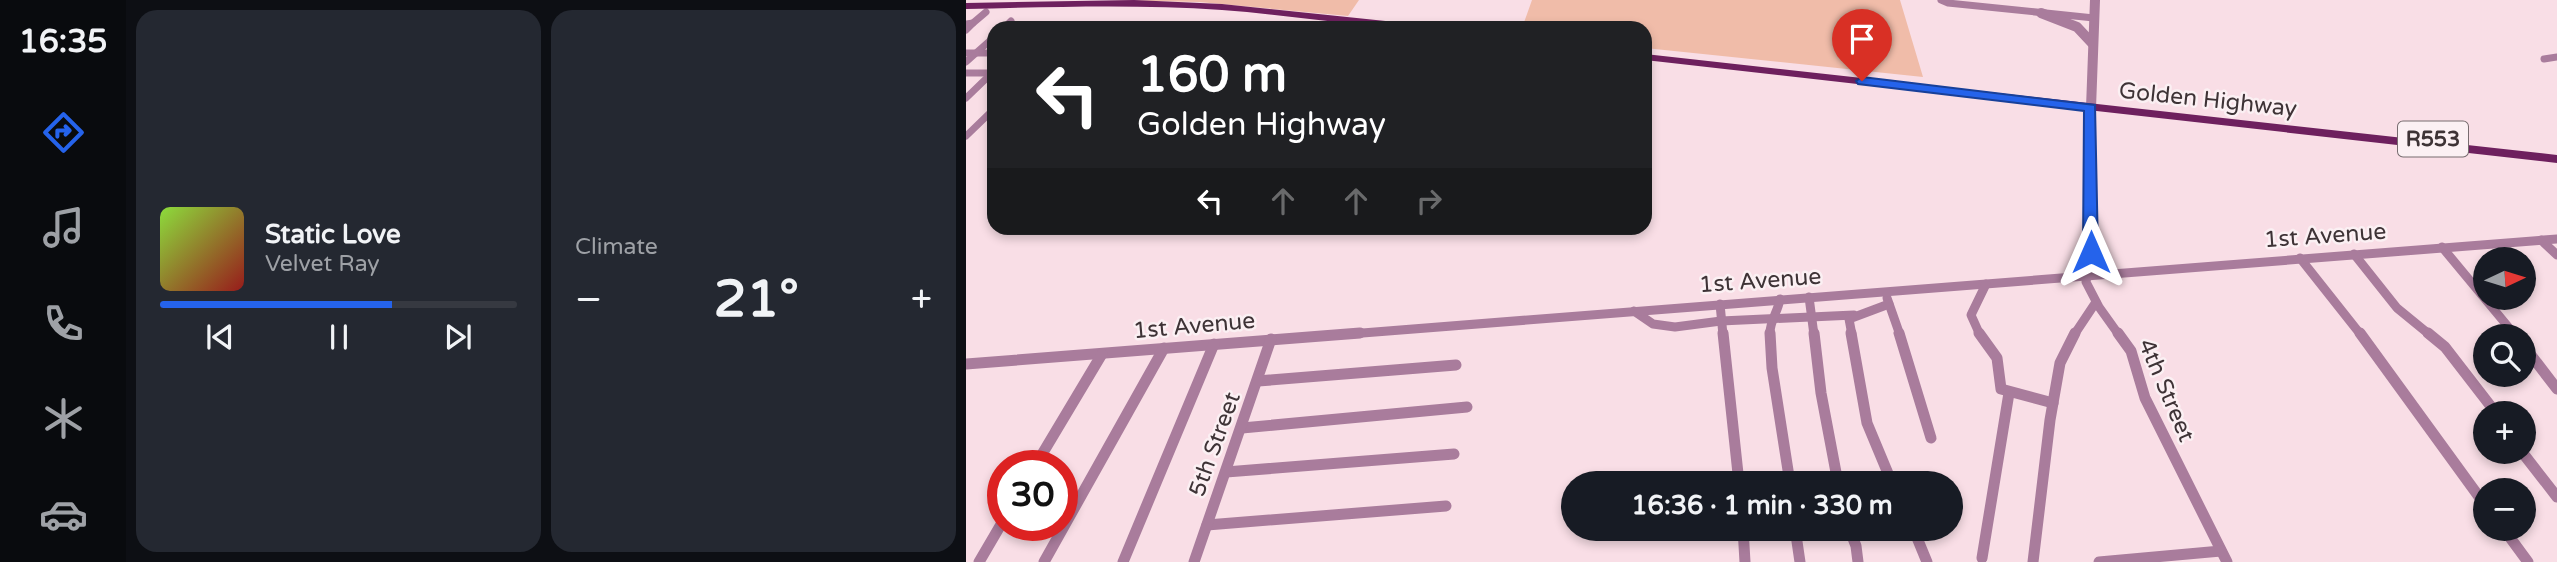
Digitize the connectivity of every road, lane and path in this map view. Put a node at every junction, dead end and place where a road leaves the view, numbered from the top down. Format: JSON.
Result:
{"nodes":[{"id":1,"x":1941,"y":0,"type":"edge"},
{"id":2,"x":2095,"y":0,"type":"edge"},
{"id":3,"x":966,"y":6,"type":"edge"},
{"id":4,"x":986,"y":12,"type":"junction"},
{"id":5,"x":966,"y":13,"type":"edge"},
{"id":6,"x":2041,"y":13,"type":"junction"},
{"id":7,"x":2094,"y":18,"type":"junction"},
{"id":8,"x":1309,"y":21,"type":"edge"},
{"id":9,"x":1356,"y":21,"type":"edge"},
{"id":10,"x":970,"y":24,"type":"edge"},
{"id":11,"x":966,"y":30,"type":"edge"},
{"id":12,"x":987,"y":43,"type":"edge"},
{"id":13,"x":2092,"y":43,"type":"junction"},
{"id":14,"x":966,"y":53,"type":"edge"},
{"id":15,"x":976,"y":53,"type":"junction"},
{"id":16,"x":987,"y":53,"type":"edge"},
{"id":17,"x":1652,"y":56,"type":"edge"},
{"id":18,"x":2557,"y":57,"type":"edge"},
{"id":19,"x":2544,"y":59,"type":"dead end"},
{"id":20,"x":966,"y":62,"type":"edge"},
{"id":21,"x":987,"y":72,"type":"edge"},
{"id":22,"x":966,"y":73,"type":"edge"},
{"id":23,"x":987,"y":78,"type":"edge"},
{"id":24,"x":966,"y":98,"type":"edge"},
{"id":25,"x":2090,"y":103,"type":"junction"},
{"id":26,"x":987,"y":115,"type":"edge"},
{"id":27,"x":968,"y":132,"type":"edge"},
{"id":28,"x":2557,"y":153,"type":"edge"},
{"id":29,"x":2557,"y":159,"type":"edge"},
{"id":30,"x":2557,"y":239,"type":"edge"},
{"id":31,"x":2541,"y":240,"type":"junction"},
{"id":32,"x":2442,"y":247,"type":"junction"},
{"id":33,"x":2354,"y":254,"type":"junction"},
{"id":34,"x":2557,"y":255,"type":"edge"},
{"id":35,"x":2300,"y":258,"type":"junction"},
{"id":36,"x":2086,"y":274,"type":"junction"},
{"id":37,"x":1986,"y":284,"type":"junction"},
{"id":38,"x":1884,"y":291,"type":"junction"},
{"id":39,"x":1809,"y":297,"type":"junction"},
{"id":40,"x":1780,"y":299,"type":"junction"},
{"id":41,"x":2096,"y":302,"type":"junction"},
{"id":42,"x":1720,"y":304,"type":"junction"},
{"id":43,"x":1889,"y":304,"type":"junction"},
{"id":44,"x":1634,"y":311,"type":"junction"},
{"id":45,"x":1854,"y":316,"type":"junction"},
{"id":46,"x":1811,"y":317,"type":"junction"},
{"id":47,"x":1772,"y":318,"type":"junction"},
{"id":48,"x":1721,"y":321,"type":"junction"},
{"id":49,"x":2506,"y":324,"type":"edge"},
{"id":50,"x":1270,"y":339,"type":"junction"},
{"id":51,"x":1214,"y":344,"type":"junction"},
{"id":52,"x":1164,"y":348,"type":"junction"},
{"id":53,"x":1102,"y":354,"type":"junction"},
{"id":54,"x":2536,"y":362,"type":"edge"},
{"id":55,"x":966,"y":364,"type":"edge"},
{"id":56,"x":1456,"y":365,"type":"dead end"},
{"id":57,"x":1258,"y":381,"type":"junction"},
{"id":58,"x":2557,"y":389,"type":"edge"},
{"id":59,"x":2009,"y":393,"type":"junction"},
{"id":60,"x":2487,"y":401,"type":"edge"},
{"id":61,"x":2053,"y":403,"type":"junction"},
{"id":62,"x":1467,"y":407,"type":"dead end"},
{"id":63,"x":1242,"y":428,"type":"junction"},
{"id":64,"x":1931,"y":438,"type":"dead end"},
{"id":65,"x":1045,"y":450,"type":"edge"},
{"id":66,"x":1454,"y":454,"type":"dead end"},
{"id":67,"x":2531,"y":464,"type":"edge"},
{"id":68,"x":1738,"y":471,"type":"edge"},
{"id":69,"x":1788,"y":471,"type":"edge"},
{"id":70,"x":1836,"y":471,"type":"edge"},
{"id":71,"x":1887,"y":471,"type":"edge"},
{"id":72,"x":1226,"y":472,"type":"junction"},
{"id":73,"x":2473,"y":488,"type":"edge"},
{"id":74,"x":2557,"y":497,"type":"edge"},
{"id":75,"x":1446,"y":506,"type":"dead end"},
{"id":76,"x":1207,"y":525,"type":"junction"},
{"id":77,"x":991,"y":541,"type":"edge"},
{"id":78,"x":1744,"y":541,"type":"edge"},
{"id":79,"x":1798,"y":541,"type":"edge"},
{"id":80,"x":1854,"y":541,"type":"edge"},
{"id":81,"x":1918,"y":541,"type":"edge"},
{"id":82,"x":2513,"y":541,"type":"edge"},
{"id":83,"x":2224,"y":556,"type":"edge"},
{"id":84,"x":1982,"y":558,"type":"dead end"},
{"id":85,"x":979,"y":562,"type":"edge"},
{"id":86,"x":1044,"y":562,"type":"edge"},
{"id":87,"x":1123,"y":562,"type":"edge"},
{"id":88,"x":1194,"y":562,"type":"edge"},
{"id":89,"x":1745,"y":562,"type":"edge"},
{"id":90,"x":1800,"y":562,"type":"edge"},
{"id":91,"x":1858,"y":562,"type":"edge"},
{"id":92,"x":1927,"y":562,"type":"edge"},
{"id":93,"x":2034,"y":562,"type":"edge"},
{"id":94,"x":2099,"y":562,"type":"edge"},
{"id":95,"x":2528,"y":562,"type":"edge"}],
"edges":[{"from":1,"to":6,"type":"street"},
{"from":2,"to":7,"type":"street"},
{"from":3,"to":9,"type":"main road"},
{"from":4,"to":5,"type":"main road"},
{"from":4,"to":8,"type":"main road"},
{"from":4,"to":10,"type":"street"},
{"from":6,"to":7,"type":"street"},
{"from":6,"to":13,"type":"street"},
{"from":7,"to":13,"type":"street"},
{"from":10,"to":11,"type":"street"},
{"from":12,"to":15,"type":"street"},
{"from":13,"to":25,"type":"street"},
{"from":14,"to":15,"type":"street"},
{"from":15,"to":16,"type":"street"},
{"from":15,"to":20,"type":"street"},
{"from":17,"to":25,"type":"main road","name":"Golden Highway","number":"R553"},
{"from":18,"to":19,"type":"street"},
{"from":21,"to":22,"type":"street"},
{"from":23,"to":24,"type":"street"},
{"from":25,"to":28,"type":"main road","name":"Golden Highway","number":"R553"},
{"from":25,"to":29,"type":"main road","name":"Golden Highway","number":"R553"},
{"from":25,"to":36,"type":"street","name":"4th Street"},
{"from":26,"to":27,"type":"street"},
{"from":30,"to":31,"type":"street","name":"1st Avenue"},
{"from":31,"to":32,"type":"street","name":"1st Avenue"},
{"from":31,"to":34,"type":"street"},
{"from":32,"to":33,"type":"street","name":"1st Avenue"},
{"from":32,"to":49,"type":"street"},
{"from":33,"to":35,"type":"street","name":"1st Avenue"},
{"from":33,"to":60,"type":"street"},
{"from":35,"to":36,"type":"street","name":"1st Avenue"},
{"from":35,"to":73,"type":"street"},
{"from":36,"to":37,"type":"street","name":"1st Avenue"},
{"from":36,"to":41,"type":"street","name":"4th Street"},
{"from":37,"to":38,"type":"street","name":"1st Avenue"},
{"from":37,"to":59,"type":"street"},
{"from":38,"to":39,"type":"street","name":"1st Avenue"},
{"from":38,"to":43,"type":"street"},
{"from":39,"to":40,"type":"street","name":"1st Avenue"},
{"from":39,"to":46,"type":"street"},
{"from":40,"to":42,"type":"street","name":"1st Avenue"},
{"from":40,"to":47,"type":"street"},
{"from":41,"to":61,"type":"street"},
{"from":41,"to":83,"type":"street","name":"4th Street"},
{"from":42,"to":44,"type":"street","name":"1st Avenue"},
{"from":42,"to":48,"type":"street"},
{"from":43,"to":45,"type":"street"},
{"from":43,"to":64,"type":"street"},
{"from":44,"to":48,"type":"street"},
{"from":44,"to":50,"type":"street","name":"1st Avenue"},
{"from":45,"to":46,"type":"street"},
{"from":45,"to":71,"type":"street"},
{"from":46,"to":47,"type":"street"},
{"from":46,"to":70,"type":"street"},
{"from":47,"to":48,"type":"street"},
{"from":47,"to":69,"type":"street"},
{"from":48,"to":68,"type":"street"},
{"from":50,"to":51,"type":"street","name":"1st Avenue"},
{"from":50,"to":57,"type":"street","name":"5th Street"},
{"from":51,"to":52,"type":"street","name":"1st Avenue"},
{"from":51,"to":87,"type":"street"},
{"from":52,"to":53,"type":"street","name":"1st Avenue"},
{"from":52,"to":86,"type":"street"},
{"from":53,"to":55,"type":"street","name":"1st Avenue"},
{"from":53,"to":65,"type":"street"},
{"from":54,"to":58,"type":"street"},
{"from":56,"to":57,"type":"street"},
{"from":57,"to":63,"type":"street","name":"5th Street"},
{"from":59,"to":61,"type":"street"},
{"from":59,"to":84,"type":"street"},
{"from":61,"to":93,"type":"street"},
{"from":62,"to":63,"type":"street"},
{"from":63,"to":72,"type":"street","name":"5th Street"},
{"from":66,"to":72,"type":"street"},
{"from":67,"to":74,"type":"street"},
{"from":72,"to":76,"type":"street","name":"5th Street"},
{"from":75,"to":76,"type":"street"},
{"from":76,"to":88,"type":"street","name":"5th Street"},
{"from":77,"to":85,"type":"street"},
{"from":78,"to":89,"type":"street"},
{"from":79,"to":90,"type":"street"},
{"from":80,"to":91,"type":"street"},
{"from":81,"to":92,"type":"street"},
{"from":82,"to":95,"type":"street"},
{"from":83,"to":94,"type":"street"}]}
